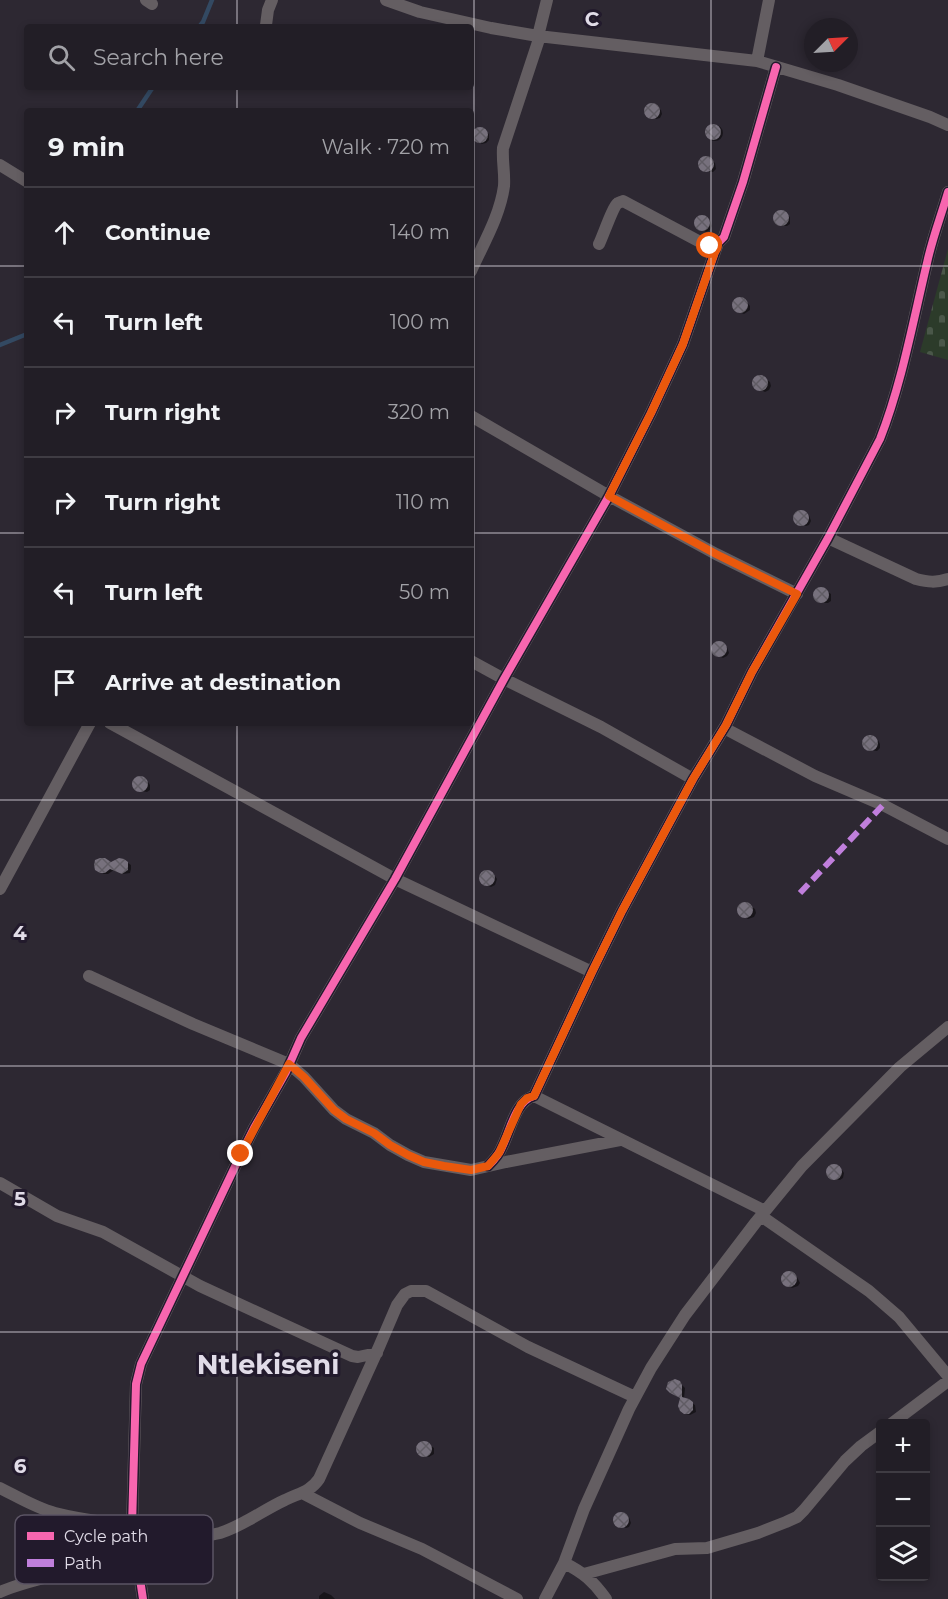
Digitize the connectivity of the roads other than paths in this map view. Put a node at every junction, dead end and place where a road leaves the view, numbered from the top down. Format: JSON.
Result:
{"nodes":[{"id":1,"x":272,"y":0,"type":"edge"},
{"id":2,"x":386,"y":0,"type":"edge"},
{"id":3,"x":547,"y":0,"type":"edge"},
{"id":4,"x":769,"y":0,"type":"edge"},
{"id":5,"x":266,"y":24,"type":"edge"},
{"id":6,"x":473,"y":24,"type":"edge"},
{"id":7,"x":474,"y":24,"type":"edge"},
{"id":8,"x":539,"y":36,"type":"junction"},
{"id":9,"x":757,"y":61,"type":"junction"},
{"id":10,"x":776,"y":67,"type":"junction"},
{"id":11,"x":948,"y":125,"type":"edge"},
{"id":12,"x":0,"y":165,"type":"edge"},
{"id":13,"x":24,"y":180,"type":"edge"},
{"id":14,"x":948,"y":192,"type":"edge"},
{"id":15,"x":718,"y":243,"type":"junction"},
{"id":16,"x":599,"y":244,"type":"dead end"},
{"id":17,"x":474,"y":264,"type":"edge"},
{"id":18,"x":474,"y":418,"type":"edge"},
{"id":19,"x":609,"y":496,"type":"junction"},
{"id":20,"x":828,"y":538,"type":"junction"},
{"id":21,"x":948,"y":579,"type":"edge"},
{"id":22,"x":797,"y":594,"type":"junction"},
{"id":23,"x":474,"y":663,"type":"edge"},
{"id":24,"x":504,"y":680,"type":"junction"},
{"id":25,"x":88,"y":726,"type":"edge"},
{"id":26,"x":115,"y":726,"type":"edge"},
{"id":27,"x":724,"y":728,"type":"junction"},
{"id":28,"x":693,"y":779,"type":"junction"},
{"id":29,"x":948,"y":839,"type":"edge"},
{"id":30,"x":395,"y":879,"type":"junction"},
{"id":31,"x":0,"y":890,"type":"edge"},
{"id":32,"x":592,"y":972,"type":"junction"},
{"id":33,"x":89,"y":976,"type":"dead end"},
{"id":34,"x":948,"y":1027,"type":"edge"},
{"id":35,"x":289,"y":1064,"type":"junction"},
{"id":36,"x":534,"y":1096,"type":"junction"},
{"id":37,"x":620,"y":1140,"type":"junction"},
{"id":38,"x":488,"y":1166,"type":"junction"},
{"id":39,"x":0,"y":1183,"type":"edge"},
{"id":40,"x":763,"y":1213,"type":"junction"},
{"id":41,"x":183,"y":1277,"type":"junction"},
{"id":42,"x":377,"y":1353,"type":"junction"},
{"id":43,"x":948,"y":1376,"type":"edge"},
{"id":44,"x":948,"y":1381,"type":"edge"},
{"id":45,"x":635,"y":1397,"type":"junction"},
{"id":46,"x":898,"y":1419,"type":"edge"},
{"id":47,"x":876,"y":1435,"type":"edge"},
{"id":48,"x":0,"y":1488,"type":"edge"},
{"id":49,"x":302,"y":1493,"type":"junction"},
{"id":50,"x":67,"y":1515,"type":"edge"},
{"id":51,"x":132,"y":1515,"type":"edge"},
{"id":52,"x":213,"y":1534,"type":"edge"},
{"id":53,"x":564,"y":1563,"type":"junction"},
{"id":54,"x":584,"y":1574,"type":"junction"},
{"id":55,"x":19,"y":1584,"type":"edge"},
{"id":56,"x":141,"y":1584,"type":"edge"},
{"id":57,"x":0,"y":1592,"type":"edge"},
{"id":58,"x":143,"y":1599,"type":"edge"},
{"id":59,"x":517,"y":1599,"type":"edge"},
{"id":60,"x":545,"y":1599,"type":"edge"},
{"id":61,"x":606,"y":1599,"type":"edge"}],
"edges":[{"from":1,"to":5,"type":"street"},
{"from":2,"to":6,"type":"street"},
{"from":3,"to":8,"type":"street"},
{"from":4,"to":9,"type":"street"},
{"from":7,"to":8,"type":"street"},
{"from":8,"to":9,"type":"street"},
{"from":8,"to":17,"type":"street"},
{"from":9,"to":10,"type":"street"},
{"from":10,"to":11,"type":"street"},
{"from":10,"to":15,"type":"street"},
{"from":12,"to":13,"type":"street"},
{"from":14,"to":20,"type":"street"},
{"from":15,"to":16,"type":"street"},
{"from":15,"to":19,"type":"street"},
{"from":18,"to":19,"type":"street"},
{"from":19,"to":22,"type":"street"},
{"from":19,"to":24,"type":"street"},
{"from":20,"to":21,"type":"street"},
{"from":20,"to":22,"type":"street"},
{"from":22,"to":27,"type":"street"},
{"from":23,"to":24,"type":"street"},
{"from":24,"to":28,"type":"street"},
{"from":24,"to":30,"type":"street"},
{"from":25,"to":31,"type":"street"},
{"from":26,"to":30,"type":"street"},
{"from":27,"to":28,"type":"street"},
{"from":27,"to":29,"type":"street"},
{"from":28,"to":32,"type":"street"},
{"from":30,"to":32,"type":"street"},
{"from":30,"to":35,"type":"street"},
{"from":32,"to":36,"type":"street"},
{"from":33,"to":35,"type":"street"},
{"from":34,"to":40,"type":"street"},
{"from":35,"to":38,"type":"street"},
{"from":35,"to":41,"type":"street"},
{"from":36,"to":37,"type":"street"},
{"from":36,"to":38,"type":"street"},
{"from":37,"to":38,"type":"street"},
{"from":37,"to":40,"type":"street"},
{"from":39,"to":41,"type":"street"},
{"from":40,"to":43,"type":"street"},
{"from":40,"to":45,"type":"street"},
{"from":41,"to":42,"type":"street"},
{"from":41,"to":51,"type":"street"},
{"from":42,"to":45,"type":"street"},
{"from":42,"to":49,"type":"street"},
{"from":44,"to":46,"type":"street"},
{"from":45,"to":53,"type":"street"},
{"from":47,"to":54,"type":"street"},
{"from":48,"to":50,"type":"street"},
{"from":49,"to":52,"type":"street"},
{"from":49,"to":59,"type":"street"},
{"from":53,"to":54,"type":"street"},
{"from":53,"to":60,"type":"street"},
{"from":54,"to":61,"type":"street"},
{"from":55,"to":57,"type":"street"},
{"from":56,"to":58,"type":"street"}]}
